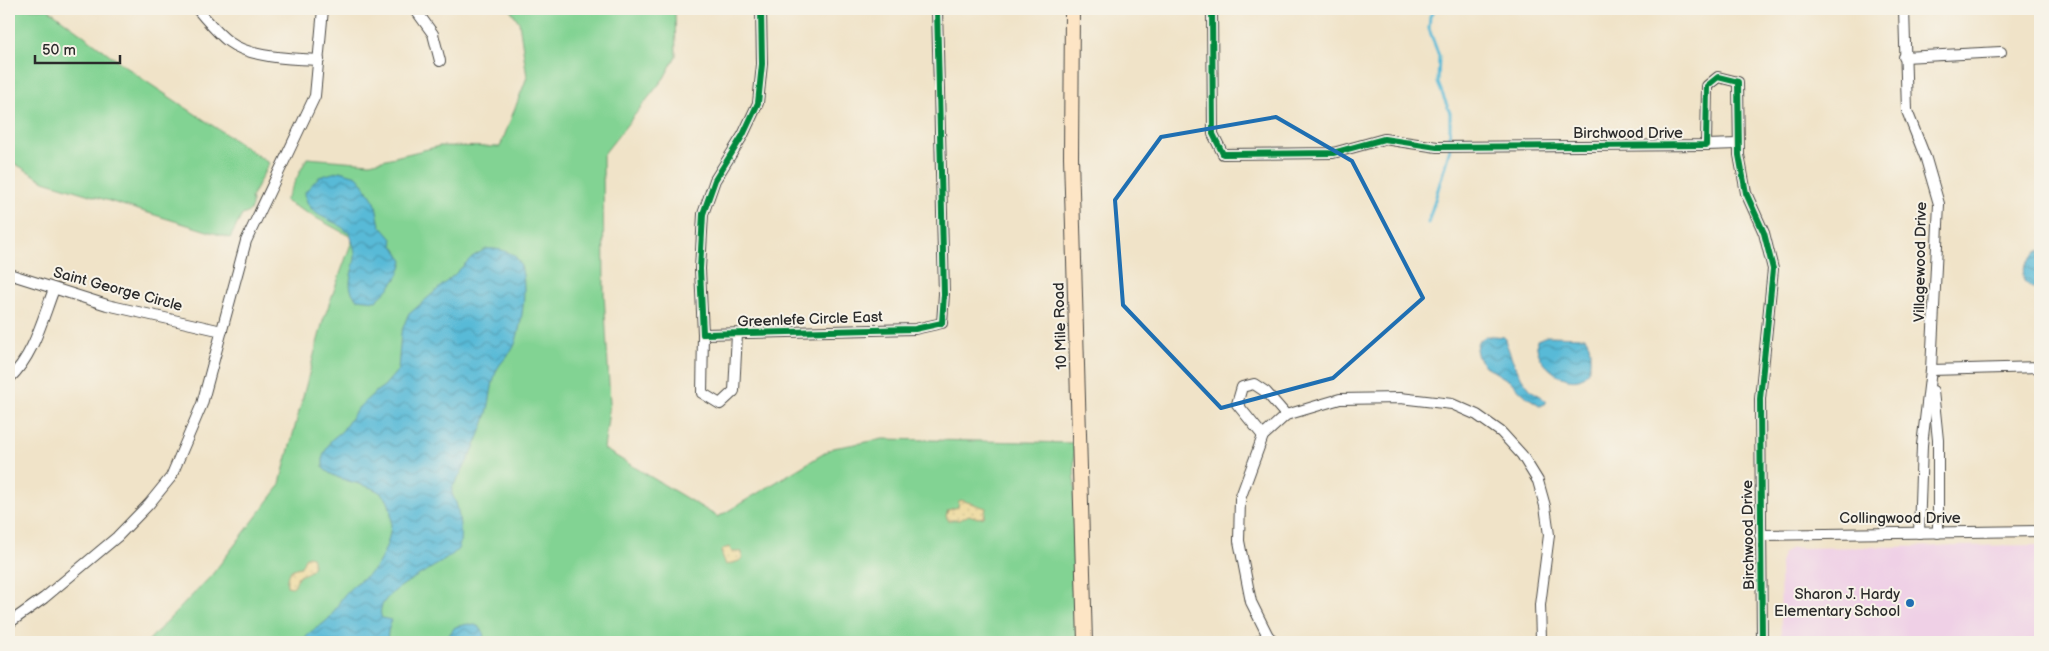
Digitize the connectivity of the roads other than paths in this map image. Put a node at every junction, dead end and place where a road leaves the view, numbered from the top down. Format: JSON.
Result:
{"nodes":[{"id":1,"x":197,"y":9,"type":"edge"},
{"id":2,"x":323,"y":9,"type":"edge"},
{"id":3,"x":415,"y":9,"type":"edge"},
{"id":4,"x":762,"y":9,"type":"edge"},
{"id":5,"x":937,"y":9,"type":"edge"},
{"id":6,"x":1072,"y":9,"type":"edge"},
{"id":7,"x":1212,"y":9,"type":"edge"},
{"id":8,"x":1904,"y":9,"type":"edge"},
{"id":9,"x":2001,"y":52,"type":"dead end"},
{"id":10,"x":1904,"y":56,"type":"junction"},
{"id":11,"x":319,"y":60,"type":"junction"},
{"id":12,"x":440,"y":61,"type":"dead end"},
{"id":13,"x":1738,"y":144,"type":"junction"},
{"id":14,"x":1706,"y":145,"type":"junction"},
{"id":15,"x":9,"y":274,"type":"edge"},
{"id":16,"x":54,"y":288,"type":"junction"},
{"id":17,"x":222,"y":331,"type":"junction"},
{"id":18,"x":703,"y":334,"type":"junction"},
{"id":19,"x":737,"y":334,"type":"junction"},
{"id":20,"x":2040,"y":367,"type":"edge"},
{"id":21,"x":1931,"y":370,"type":"junction"},
{"id":22,"x":9,"y":379,"type":"edge"},
{"id":23,"x":1286,"y":415,"type":"junction"},
{"id":24,"x":1263,"y":436,"type":"junction"},
{"id":25,"x":1938,"y":532,"type":"junction"},
{"id":26,"x":2040,"y":532,"type":"edge"},
{"id":27,"x":1919,"y":533,"type":"junction"},
{"id":28,"x":1760,"y":534,"type":"junction"},
{"id":29,"x":9,"y":623,"type":"edge"},
{"id":30,"x":1271,"y":639,"type":"edge"},
{"id":31,"x":1541,"y":641,"type":"edge"},
{"id":32,"x":1085,"y":642,"type":"edge"},
{"id":33,"x":1257,"y":642,"type":"edge"},
{"id":34,"x":1762,"y":642,"type":"edge"}],
"edges":[{"from":1,"to":11,"type":"street"},
{"from":2,"to":11,"type":"street"},
{"from":3,"to":12,"type":"street"},
{"from":4,"to":18,"type":"street","name":"Greenlefe Circle East"},
{"from":5,"to":19,"type":"street","name":"Greenlefe Circle East"},
{"from":6,"to":32,"type":"main road","name":"10 Mile Road"},
{"from":7,"to":14,"type":"street","name":"Birchwood Drive"},
{"from":8,"to":10,"type":"street","name":"Villagewood Drive"},
{"from":9,"to":10,"type":"street"},
{"from":10,"to":21,"type":"street","name":"Villagewood Drive"},
{"from":11,"to":17,"type":"street"},
{"from":13,"to":14,"type":"street","name":"Birchwood Drive"},
{"from":13,"to":14,"type":"street","name":"Birchwood Drive"},
{"from":13,"to":28,"type":"street","name":"Birchwood Drive"},
{"from":15,"to":16,"type":"street","name":"Saint George Circle"},
{"from":16,"to":17,"type":"street","name":"Saint George Circle"},
{"from":16,"to":22,"type":"street"},
{"from":17,"to":29,"type":"street"},
{"from":18,"to":19,"type":"street","name":"Greenlefe Circle East"},
{"from":18,"to":19,"type":"street","name":"Greenlefe Circle East"},
{"from":20,"to":21,"type":"street"},
{"from":21,"to":25,"type":"street","name":"Villagewood Drive"},
{"from":21,"to":27,"type":"street","name":"Villagewood Drive"},
{"from":23,"to":24,"type":"street"},
{"from":23,"to":24,"type":"street"},
{"from":23,"to":31,"type":"street"},
{"from":24,"to":30,"type":"street"},
{"from":25,"to":26,"type":"street","name":"Collingwood Drive"},
{"from":25,"to":27,"type":"street","name":"Collingwood Drive"},
{"from":27,"to":28,"type":"street","name":"Collingwood Drive"},
{"from":28,"to":34,"type":"street","name":"Birchwood Drive"},
{"from":30,"to":33,"type":"street"}]}
